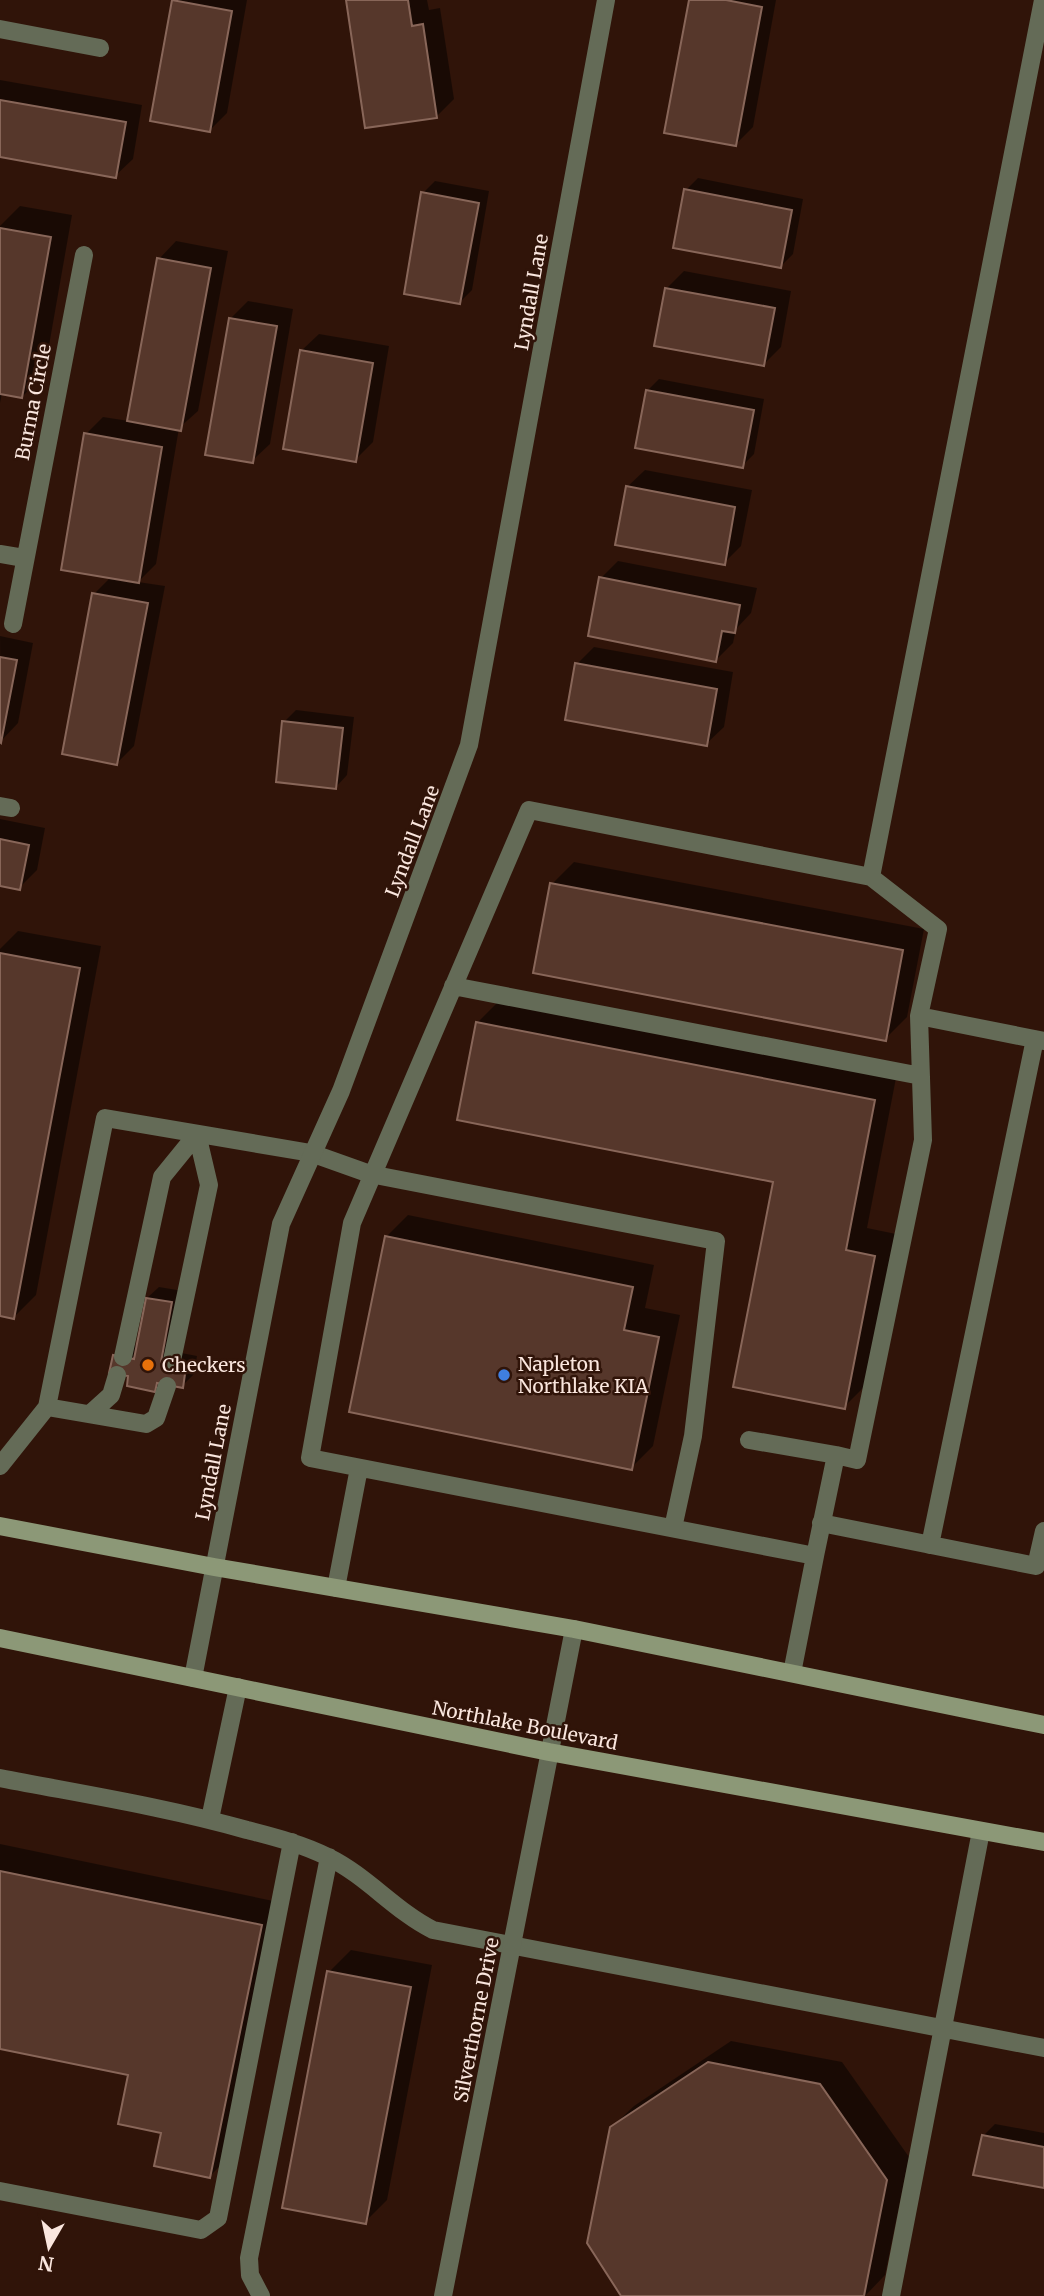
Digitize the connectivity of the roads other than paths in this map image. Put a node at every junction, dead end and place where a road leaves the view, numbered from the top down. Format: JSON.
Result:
{"nodes":[{"id":1,"x":606,"y":0,"type":"edge"},
{"id":2,"x":1044,"y":0,"type":"edge"},
{"id":3,"x":0,"y":29,"type":"edge"},
{"id":4,"x":100,"y":48,"type":"dead end"},
{"id":5,"x":84,"y":255,"type":"dead end"},
{"id":6,"x":0,"y":554,"type":"edge"},
{"id":7,"x":24,"y":558,"type":"junction"},
{"id":8,"x":13,"y":624,"type":"dead end"},
{"id":9,"x":871,"y":877,"type":"junction"},
{"id":10,"x":453,"y":986,"type":"junction"},
{"id":11,"x":919,"y":1016,"type":"junction"},
{"id":12,"x":1039,"y":1040,"type":"edge"},
{"id":13,"x":921,"y":1076,"type":"junction"},
{"id":14,"x":197,"y":1134,"type":"junction"},
{"id":15,"x":311,"y":1153,"type":"junction"},
{"id":16,"x":370,"y":1174,"type":"junction"},
{"id":17,"x":123,"y":1357,"type":"dead end"},
{"id":18,"x":171,"y":1365,"type":"dead end"},
{"id":19,"x":117,"y":1375,"type":"dead end"},
{"id":20,"x":167,"y":1386,"type":"dead end"},
{"id":21,"x":47,"y":1407,"type":"junction"},
{"id":22,"x":90,"y":1414,"type":"junction"},
{"id":23,"x":749,"y":1440,"type":"dead end"},
{"id":24,"x":835,"y":1455,"type":"junction"},
{"id":25,"x":0,"y":1466,"type":"edge"},
{"id":26,"x":359,"y":1468,"type":"junction"},
{"id":27,"x":821,"y":1523,"type":"junction"},
{"id":28,"x":0,"y":1525,"type":"edge"},
{"id":29,"x":673,"y":1528,"type":"junction"},
{"id":30,"x":1044,"y":1531,"type":"edge"},
{"id":31,"x":930,"y":1545,"type":"junction"},
{"id":32,"x":815,"y":1556,"type":"junction"},
{"id":33,"x":214,"y":1567,"type":"junction"},
{"id":34,"x":336,"y":1588,"type":"junction"},
{"id":35,"x":575,"y":1629,"type":"junction"},
{"id":36,"x":0,"y":1638,"type":"edge"},
{"id":37,"x":792,"y":1673,"type":"junction"},
{"id":38,"x":193,"y":1678,"type":"junction"},
{"id":39,"x":238,"y":1687,"type":"junction"},
{"id":40,"x":1044,"y":1725,"type":"edge"},
{"id":41,"x":549,"y":1752,"type":"junction"},
{"id":42,"x":0,"y":1777,"type":"edge"},
{"id":43,"x":210,"y":1819,"type":"junction"},
{"id":44,"x":981,"y":1831,"type":"junction"},
{"id":45,"x":292,"y":1842,"type":"junction"},
{"id":46,"x":1044,"y":1842,"type":"edge"},
{"id":47,"x":329,"y":1857,"type":"junction"},
{"id":48,"x":512,"y":1945,"type":"junction"},
{"id":49,"x":943,"y":2028,"type":"junction"},
{"id":50,"x":1044,"y":2048,"type":"edge"},
{"id":51,"x":0,"y":2191,"type":"edge"},
{"id":52,"x":261,"y":2296,"type":"edge"},
{"id":53,"x":443,"y":2296,"type":"edge"},
{"id":54,"x":891,"y":2296,"type":"edge"}],
"edges":[{"from":1,"to":15,"type":"street","name":"Lyndall Lane"},
{"from":2,"to":9,"type":"street"},
{"from":3,"to":4,"type":"street"},
{"from":5,"to":7,"type":"street","name":"Burma Circle"},
{"from":6,"to":7,"type":"street"},
{"from":7,"to":8,"type":"street","name":"Burma Circle"},
{"from":9,"to":10,"type":"street"},
{"from":9,"to":11,"type":"street"},
{"from":10,"to":13,"type":"street"},
{"from":10,"to":16,"type":"street"},
{"from":11,"to":12,"type":"street"},
{"from":11,"to":13,"type":"street"},
{"from":12,"to":31,"type":"street"},
{"from":13,"to":24,"type":"street"},
{"from":14,"to":15,"type":"street"},
{"from":14,"to":17,"type":"street"},
{"from":14,"to":18,"type":"street"},
{"from":14,"to":21,"type":"street"},
{"from":15,"to":16,"type":"street"},
{"from":15,"to":33,"type":"street","name":"Lyndall Lane"},
{"from":16,"to":26,"type":"street"},
{"from":16,"to":29,"type":"street"},
{"from":19,"to":22,"type":"street"},
{"from":20,"to":22,"type":"street"},
{"from":21,"to":22,"type":"street"},
{"from":21,"to":25,"type":"street"},
{"from":23,"to":24,"type":"street"},
{"from":24,"to":27,"type":"street"},
{"from":26,"to":29,"type":"street"},
{"from":26,"to":34,"type":"street"},
{"from":27,"to":31,"type":"street"},
{"from":27,"to":32,"type":"street"},
{"from":28,"to":33,"type":"main road"},
{"from":29,"to":32,"type":"street"},
{"from":30,"to":31,"type":"street"},
{"from":32,"to":37,"type":"street"},
{"from":33,"to":34,"type":"main road"},
{"from":33,"to":38,"type":"street","name":"Lyndall Lane"},
{"from":34,"to":35,"type":"main road"},
{"from":35,"to":37,"type":"main road"},
{"from":35,"to":41,"type":"street","name":"Silverthorne Drive"},
{"from":36,"to":38,"type":"main road","name":"Northlake Boulevard"},
{"from":37,"to":40,"type":"main road"},
{"from":38,"to":39,"type":"main road","name":"Northlake Boulevard"},
{"from":39,"to":41,"type":"main road","name":"Northlake Boulevard"},
{"from":39,"to":43,"type":"street"},
{"from":41,"to":44,"type":"main road","name":"Northlake Boulevard"},
{"from":41,"to":48,"type":"street","name":"Silverthorne Drive"},
{"from":42,"to":43,"type":"street"},
{"from":43,"to":45,"type":"street"},
{"from":44,"to":46,"type":"main road","name":"Northlake Boulevard"},
{"from":44,"to":49,"type":"street"},
{"from":45,"to":47,"type":"street"},
{"from":45,"to":51,"type":"street"},
{"from":47,"to":48,"type":"street"},
{"from":47,"to":52,"type":"street"},
{"from":48,"to":49,"type":"street"},
{"from":48,"to":53,"type":"street","name":"Silverthorne Drive"},
{"from":49,"to":50,"type":"street"},
{"from":49,"to":54,"type":"street"}]}
